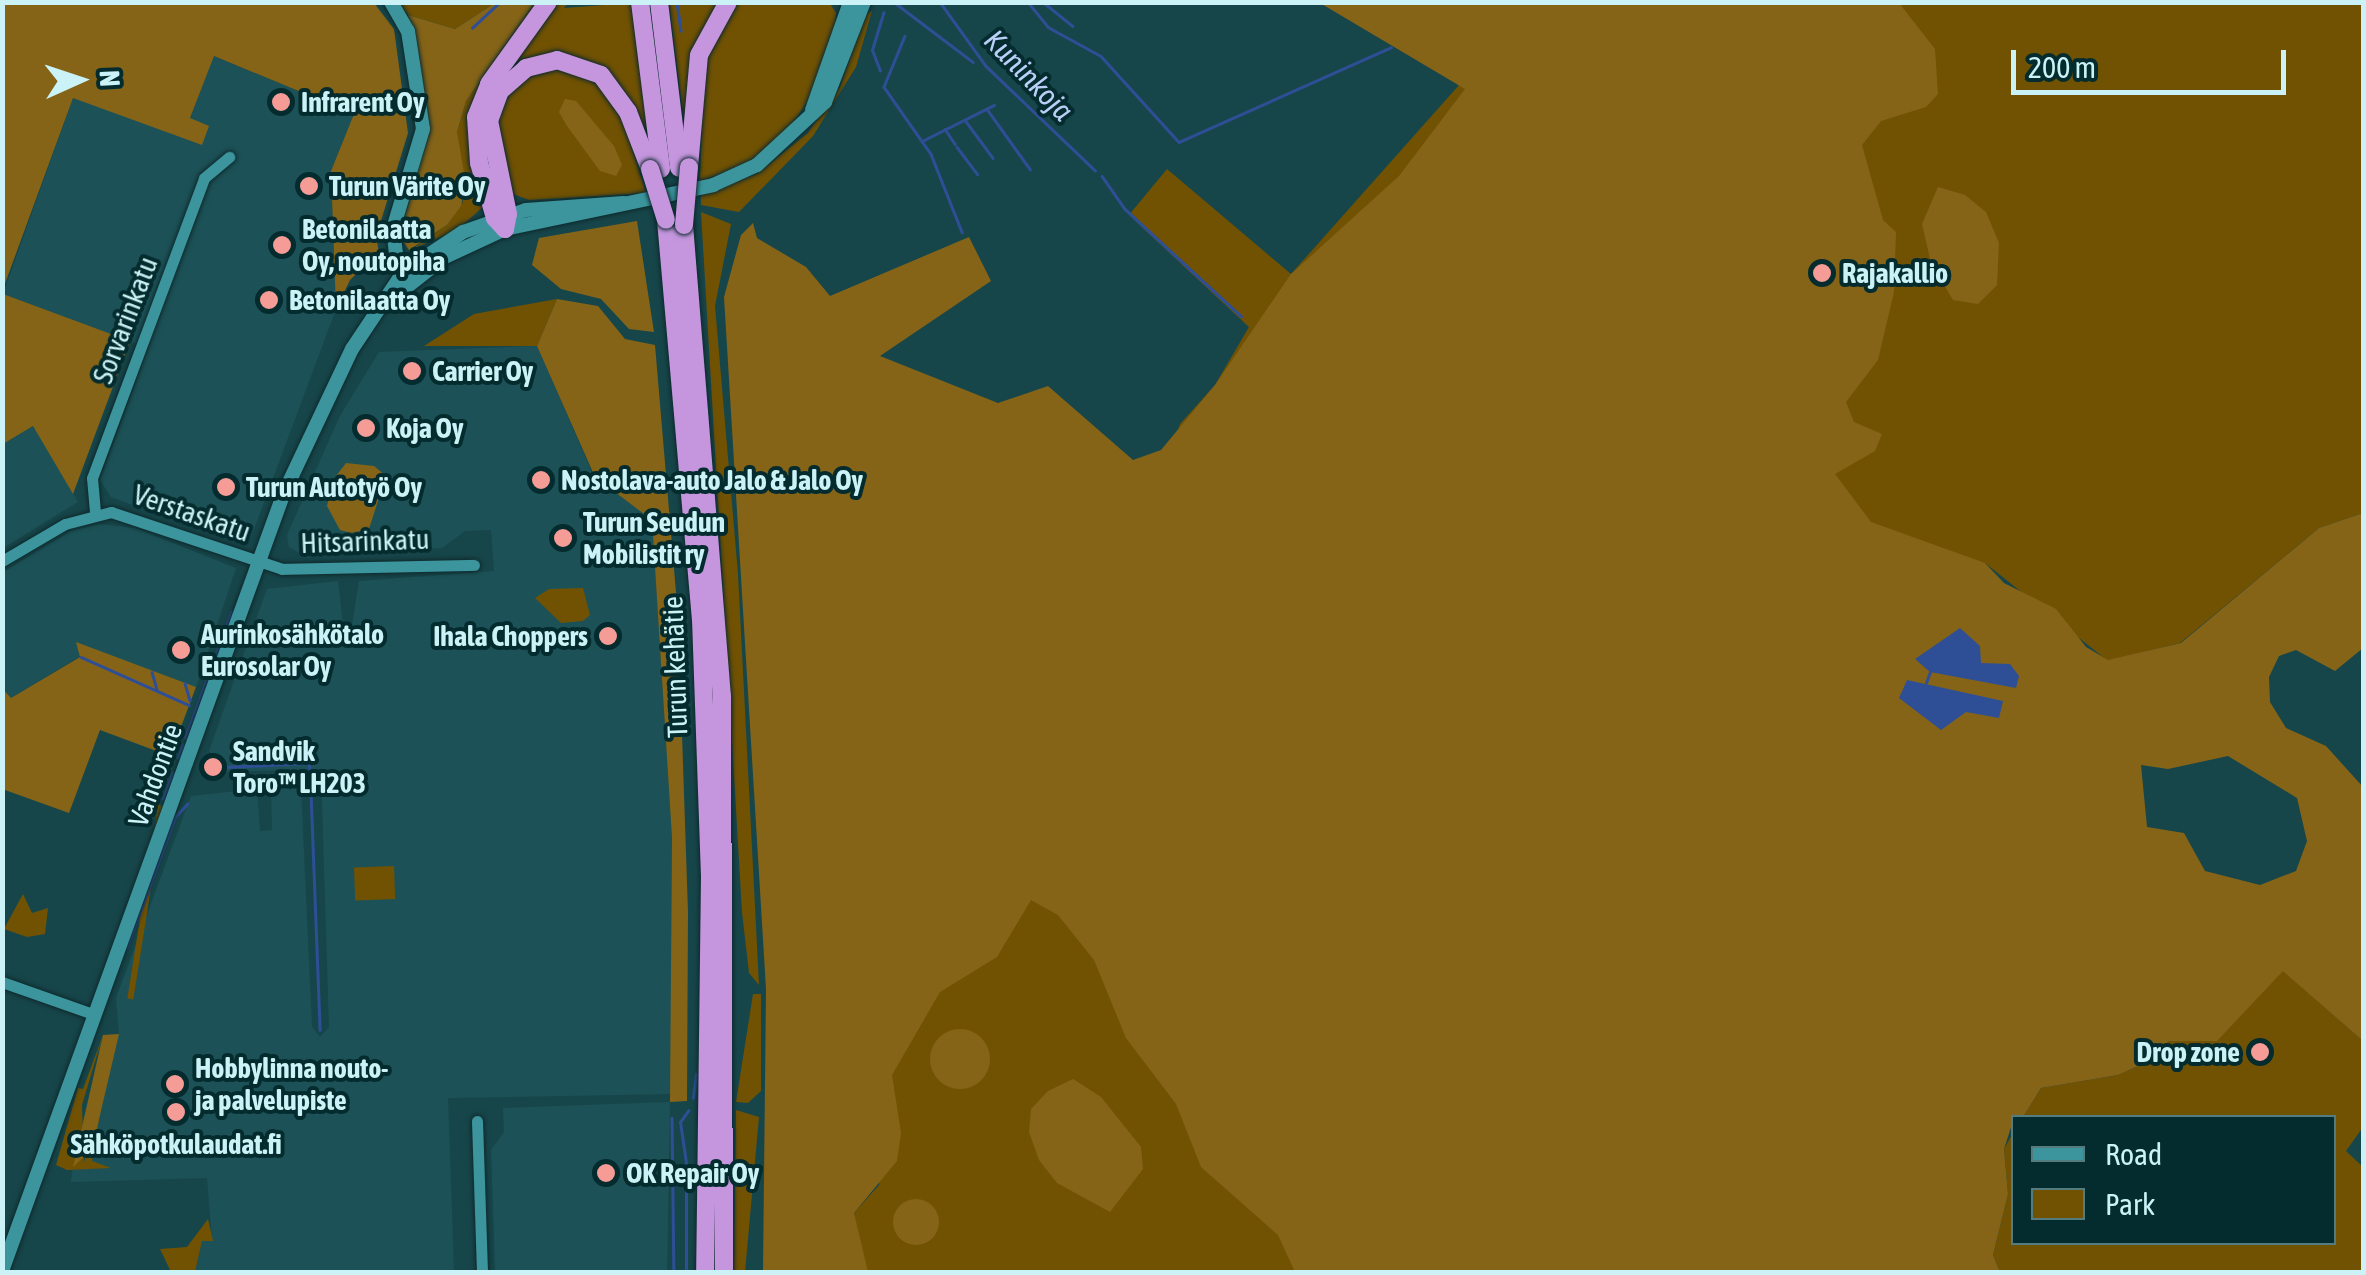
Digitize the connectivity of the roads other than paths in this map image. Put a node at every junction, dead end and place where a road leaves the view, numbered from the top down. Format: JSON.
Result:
{"nodes":[{"id":1,"x":391,"y":2,"type":"edge"},
{"id":2,"x":548,"y":2,"type":"edge"},
{"id":3,"x":640,"y":2,"type":"edge"},
{"id":4,"x":659,"y":2,"type":"edge"},
{"id":5,"x":728,"y":2,"type":"edge"},
{"id":6,"x":850,"y":2,"type":"edge"},
{"id":7,"x":864,"y":2,"type":"edge"},
{"id":8,"x":808,"y":119,"type":"junction"},
{"id":9,"x":229,"y":157,"type":"dead end"},
{"id":10,"x":670,"y":168,"type":"junction"},
{"id":11,"x":503,"y":221,"type":"junction"},
{"id":12,"x":676,"y":228,"type":"junction"},
{"id":13,"x":408,"y":276,"type":"junction"},
{"id":14,"x":95,"y":512,"type":"junction"},
{"id":15,"x":2,"y":561,"type":"edge"},
{"id":16,"x":258,"y":562,"type":"junction"},
{"id":17,"x":474,"y":565,"type":"dead end"},
{"id":18,"x":2,"y":982,"type":"edge"},
{"id":19,"x":92,"y":1014,"type":"junction"},
{"id":20,"x":477,"y":1121,"type":"dead end"},
{"id":21,"x":2,"y":1271,"type":"edge"},
{"id":22,"x":482,"y":1272,"type":"edge"},
{"id":23,"x":704,"y":1272,"type":"edge"},
{"id":24,"x":724,"y":1272,"type":"edge"}],
"edges":[{"from":1,"to":13,"type":"street"},
{"from":2,"to":11,"type":"highway"},
{"from":3,"to":10,"type":"highway"},
{"from":4,"to":10,"type":"highway"},
{"from":5,"to":10,"type":"highway"},
{"from":6,"to":8,"type":"street","name":"Vahdontie"},
{"from":7,"to":8,"type":"street","name":"Vahdontie"},
{"from":8,"to":11,"type":"street","name":"Vahdontie"},
{"from":9,"to":14,"type":"street","name":"Sorvarinkatu"},
{"from":10,"to":11,"type":"highway"},
{"from":10,"to":12,"type":"highway","bridge":true},
{"from":10,"to":12,"type":"highway","bridge":true},
{"from":11,"to":13,"type":"street","name":"Vahdontie"},
{"from":12,"to":23,"type":"highway","name":"Turun kehätie"},
{"from":12,"to":24,"type":"highway","name":"Turun kehätie"},
{"from":13,"to":16,"type":"street","name":"Vahdontie"},
{"from":14,"to":15,"type":"street","name":"Verstaskatu"},
{"from":14,"to":16,"type":"street","name":"Verstaskatu"},
{"from":16,"to":17,"type":"street","name":"Hitsarinkatu"},
{"from":16,"to":19,"type":"street","name":"Vahdontie"},
{"from":18,"to":19,"type":"street"},
{"from":19,"to":21,"type":"street","name":"Vahdontie"},
{"from":20,"to":22,"type":"street"}]}
